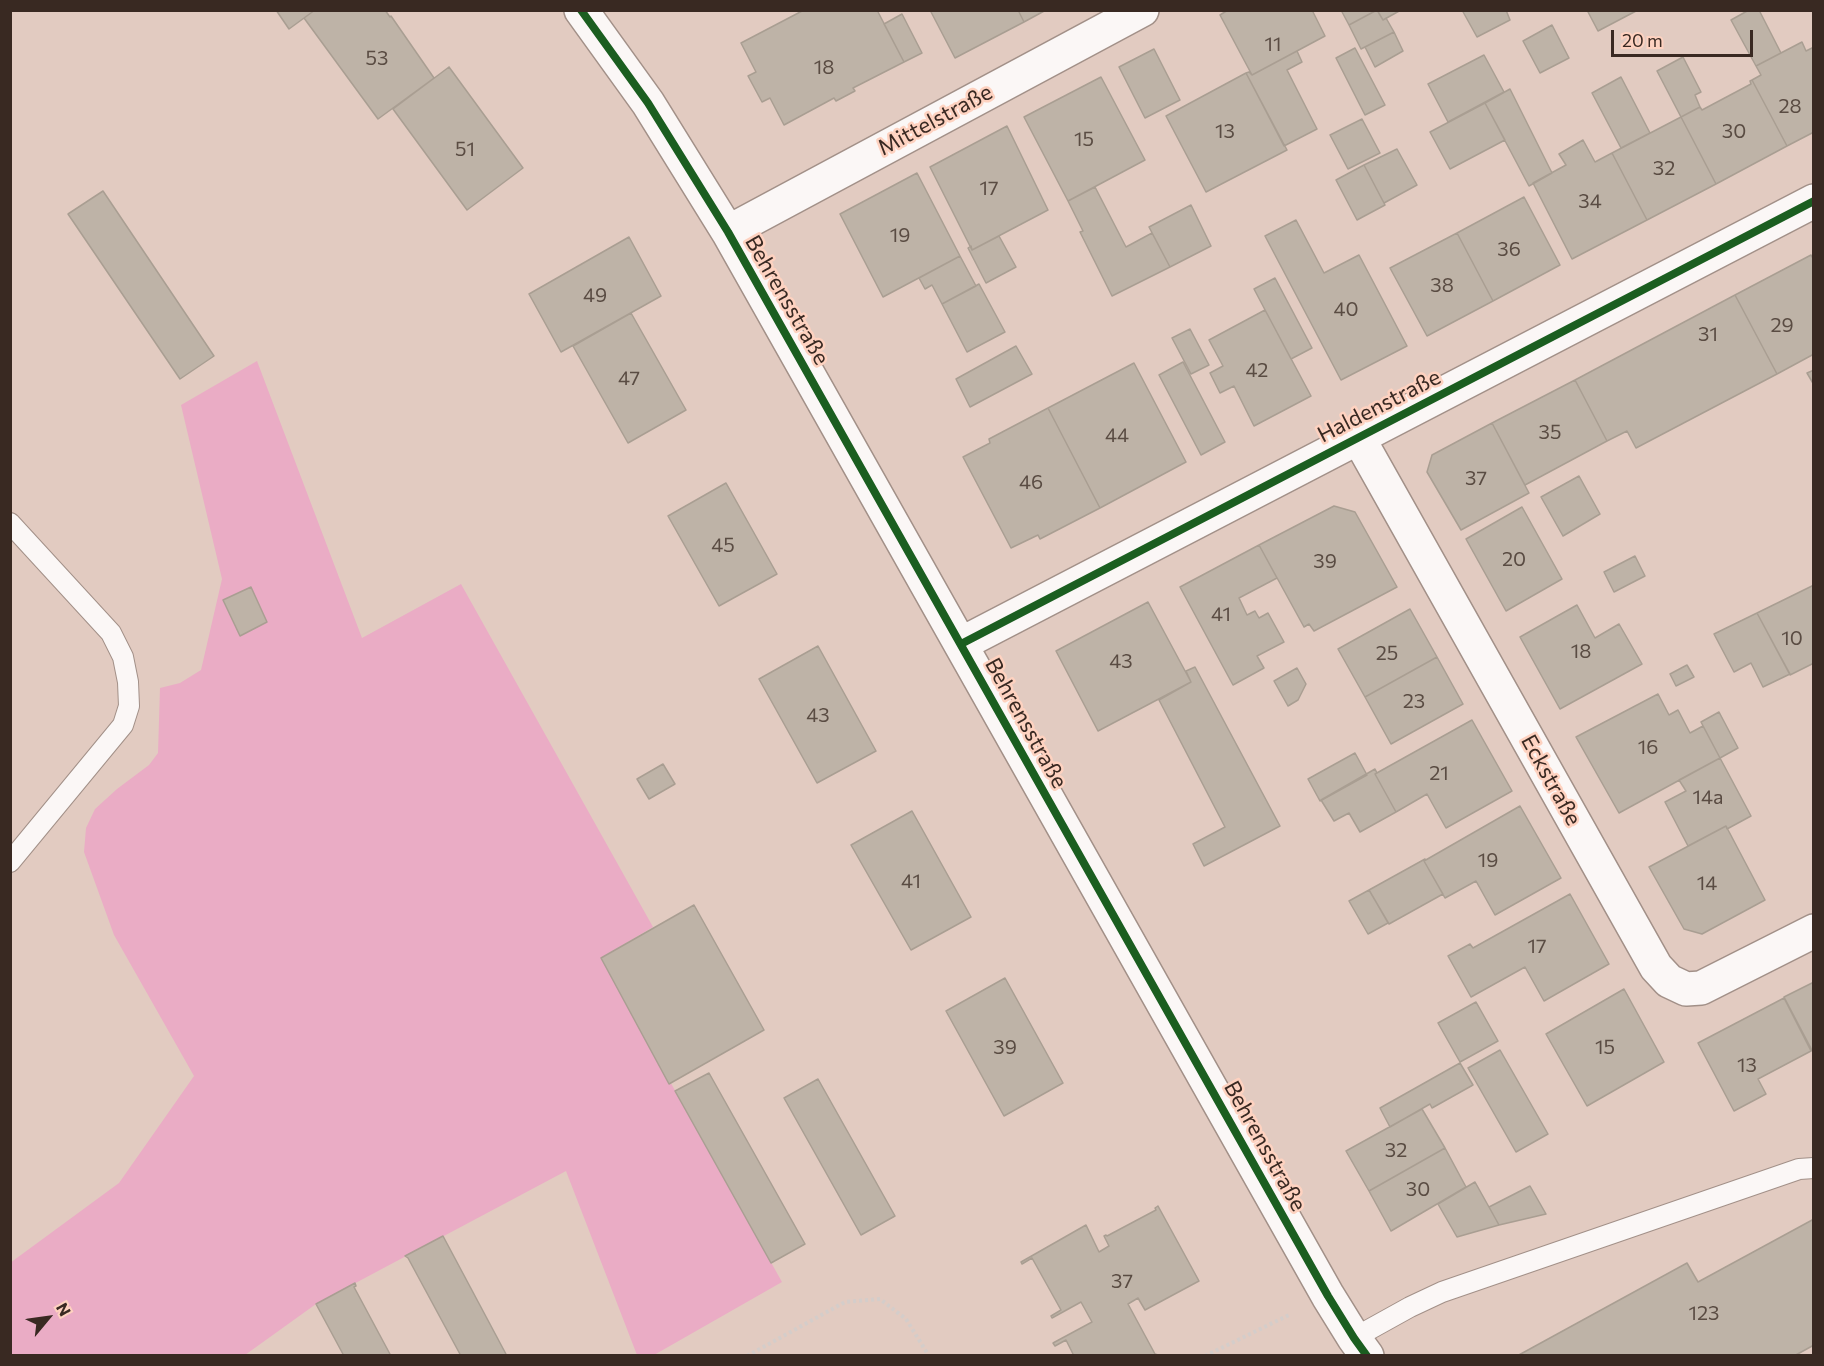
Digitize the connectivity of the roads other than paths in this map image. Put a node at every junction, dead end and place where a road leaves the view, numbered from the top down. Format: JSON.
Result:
{"nodes":[{"id":1,"x":581,"y":10,"type":"edge"},
{"id":2,"x":1142,"y":10,"type":"edge"},
{"id":3,"x":1814,"y":201,"type":"edge"},
{"id":4,"x":728,"y":232,"type":"junction"},
{"id":5,"x":1358,"y":437,"type":"junction"},
{"id":6,"x":10,"y":524,"type":"edge"},
{"id":7,"x":960,"y":644,"type":"junction"},
{"id":8,"x":10,"y":862,"type":"edge"},
{"id":9,"x":1814,"y":931,"type":"edge"},
{"id":10,"x":1814,"y":1168,"type":"edge"},
{"id":11,"x":1360,"y":1350,"type":"edge"}],
"edges":[{"from":1,"to":4,"type":"street","name":"Behrensstraße"},
{"from":2,"to":4,"type":"street","name":"Mittelstraße"},
{"from":3,"to":5,"type":"street","name":"Haldenstraße"},
{"from":4,"to":7,"type":"street","name":"Behrensstraße"},
{"from":5,"to":7,"type":"street","name":"Haldenstraße"},
{"from":5,"to":9,"type":"street","name":"Eckstraße"},
{"from":6,"to":8,"type":"lane"},
{"from":7,"to":11,"type":"street","name":"Behrensstraße"},
{"from":10,"to":11,"type":"lane"}]}
